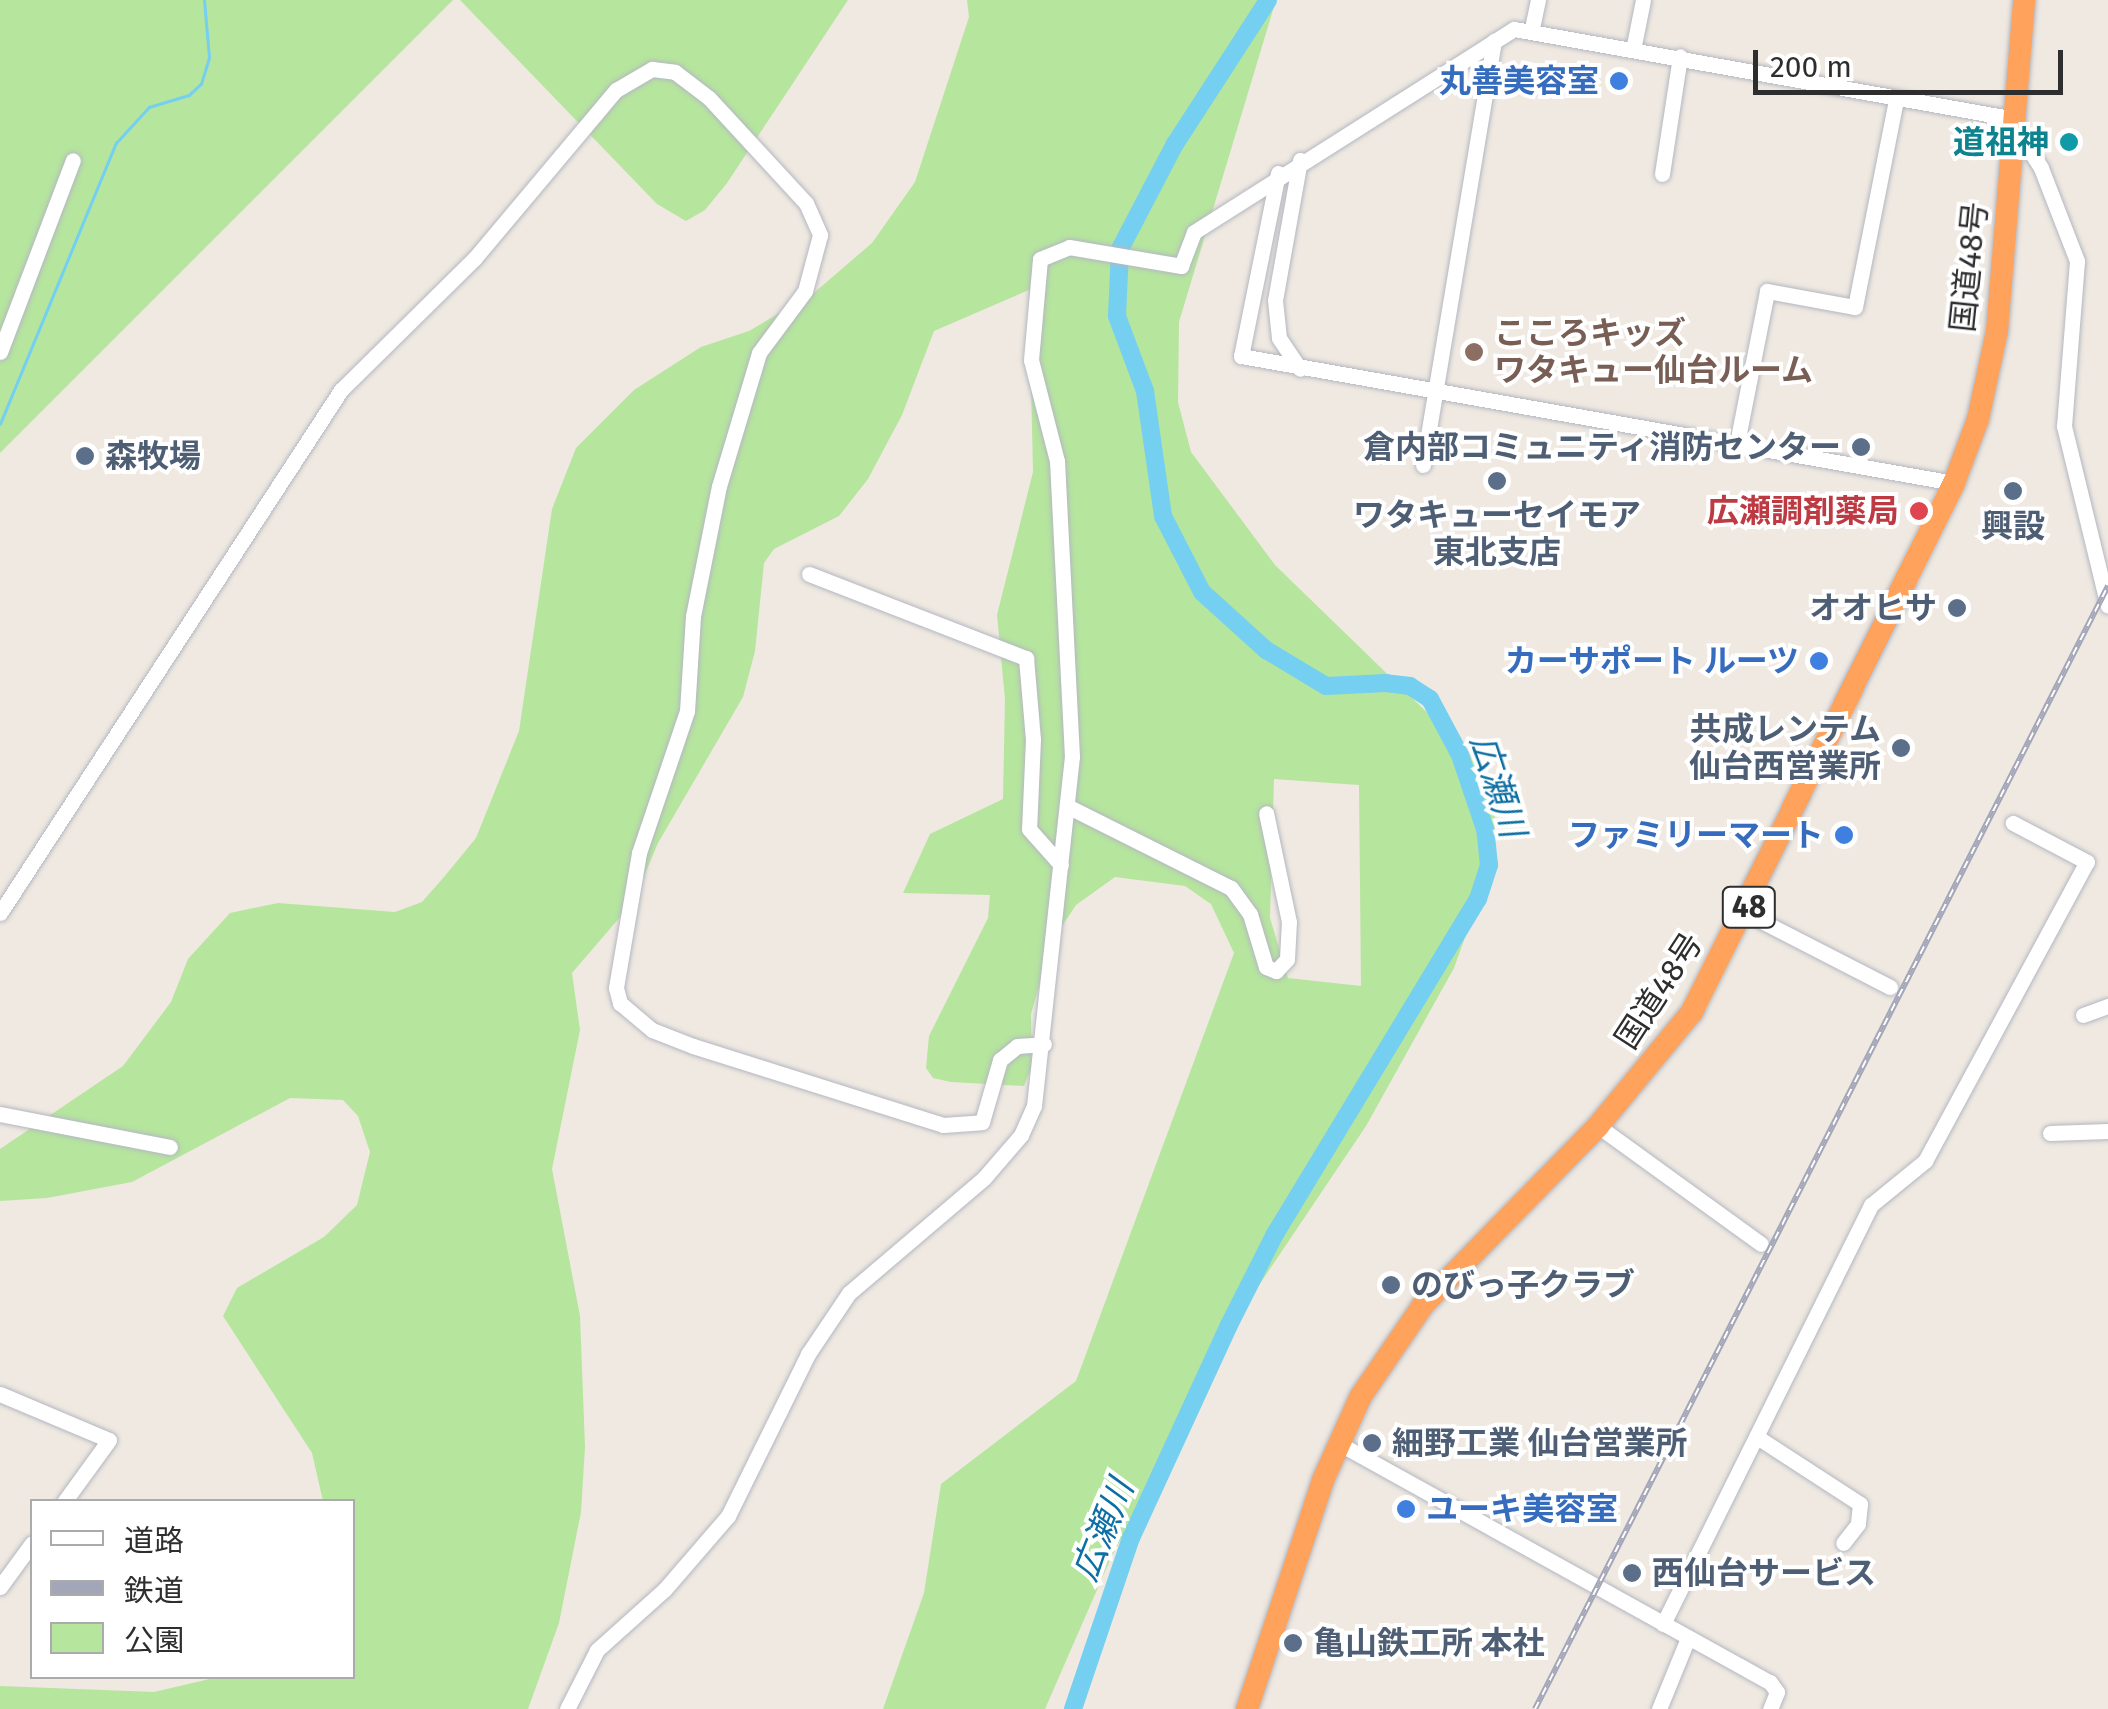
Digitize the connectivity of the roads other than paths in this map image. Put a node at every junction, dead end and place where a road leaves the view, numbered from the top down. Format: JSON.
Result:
{"nodes":[{"id":1,"x":1538,"y":0,"type":"edge"},
{"id":2,"x":1642,"y":0,"type":"edge"},
{"id":3,"x":2024,"y":0,"type":"edge"},
{"id":4,"x":1532,"y":28,"type":"junction"},
{"id":5,"x":1494,"y":41,"type":"junction"},
{"id":6,"x":1634,"y":50,"type":"junction"},
{"id":7,"x":1680,"y":56,"type":"junction"},
{"id":8,"x":1896,"y":100,"type":"junction"},
{"id":9,"x":2014,"y":130,"type":"junction"},
{"id":10,"x":73,"y":160,"type":"dead end"},
{"id":11,"x":1300,"y":160,"type":"junction"},
{"id":12,"x":1278,"y":174,"type":"junction"},
{"id":13,"x":1662,"y":174,"type":"dead end"},
{"id":14,"x":0,"y":352,"type":"edge"},
{"id":15,"x":1300,"y":369,"type":"junction"},
{"id":16,"x":1436,"y":395,"type":"junction"},
{"id":17,"x":1736,"y":448,"type":"junction"},
{"id":18,"x":1423,"y":465,"type":"dead end"},
{"id":19,"x":1954,"y":483,"type":"junction"},
{"id":20,"x":809,"y":574,"type":"dead end"},
{"id":21,"x":2108,"y":606,"type":"edge"},
{"id":22,"x":1069,"y":807,"type":"junction"},
{"id":23,"x":1266,"y":813,"type":"dead end"},
{"id":24,"x":2013,"y":822,"type":"dead end"},
{"id":25,"x":1061,"y":865,"type":"junction"},
{"id":26,"x":1746,"y":913,"type":"junction"},
{"id":27,"x":0,"y":914,"type":"edge"},
{"id":28,"x":1890,"y":987,"type":"dead end"},
{"id":29,"x":2108,"y":1006,"type":"edge"},
{"id":30,"x":2083,"y":1015,"type":"dead end"},
{"id":31,"x":1044,"y":1044,"type":"junction"},
{"id":32,"x":0,"y":1114,"type":"edge"},
{"id":33,"x":1598,"y":1126,"type":"junction"},
{"id":34,"x":2108,"y":1131,"type":"edge"},
{"id":35,"x":2050,"y":1134,"type":"dead end"},
{"id":36,"x":170,"y":1147,"type":"dead end"},
{"id":37,"x":1761,"y":1244,"type":"dead end"},
{"id":38,"x":0,"y":1394,"type":"edge"},
{"id":39,"x":1757,"y":1437,"type":"junction"},
{"id":40,"x":1338,"y":1443,"type":"junction"},
{"id":41,"x":66,"y":1499,"type":"edge"},
{"id":42,"x":1843,"y":1542,"type":"dead end"},
{"id":43,"x":30,"y":1547,"type":"edge"},
{"id":44,"x":0,"y":1587,"type":"edge"},
{"id":45,"x":1663,"y":1624,"type":"junction"},
{"id":46,"x":1688,"y":1638,"type":"junction"},
{"id":47,"x":567,"y":1709,"type":"edge"},
{"id":48,"x":1247,"y":1709,"type":"edge"},
{"id":49,"x":1660,"y":1709,"type":"edge"},
{"id":50,"x":1770,"y":1709,"type":"edge"}],
"edges":[{"from":1,"to":4,"type":"street"},
{"from":2,"to":6,"type":"street"},
{"from":3,"to":9,"type":"highway","name":"国道48号","number":"48"},
{"from":4,"to":5,"type":"street"},
{"from":4,"to":6,"type":"street"},
{"from":5,"to":11,"type":"street"},
{"from":5,"to":16,"type":"street"},
{"from":6,"to":7,"type":"street"},
{"from":7,"to":8,"type":"street"},
{"from":7,"to":13,"type":"street"},
{"from":8,"to":9,"type":"street"},
{"from":8,"to":17,"type":"street"},
{"from":9,"to":19,"type":"highway","name":"国道48号","number":"48"},
{"from":9,"to":21,"type":"street"},
{"from":10,"to":14,"type":"street"},
{"from":11,"to":12,"type":"street"},
{"from":11,"to":15,"type":"street"},
{"from":12,"to":15,"type":"street"},
{"from":12,"to":22,"type":"street"},
{"from":15,"to":16,"type":"street"},
{"from":16,"to":17,"type":"street"},
{"from":16,"to":18,"type":"street"},
{"from":17,"to":19,"type":"street"},
{"from":19,"to":26,"type":"highway","name":"国道48号","number":"48"},
{"from":20,"to":25,"type":"street"},
{"from":22,"to":23,"type":"street"},
{"from":22,"to":25,"type":"street"},
{"from":24,"to":39,"type":"street"},
{"from":25,"to":31,"type":"street"},
{"from":26,"to":28,"type":"street"},
{"from":26,"to":33,"type":"highway","name":"国道48号","number":"48"},
{"from":27,"to":31,"type":"street"},
{"from":29,"to":30,"type":"street"},
{"from":31,"to":47,"type":"street"},
{"from":32,"to":36,"type":"street"},
{"from":33,"to":37,"type":"street"},
{"from":33,"to":40,"type":"highway","name":"国道48号","number":"48"},
{"from":34,"to":35,"type":"street"},
{"from":38,"to":41,"type":"street"},
{"from":39,"to":42,"type":"street"},
{"from":39,"to":45,"type":"street"},
{"from":40,"to":45,"type":"street"},
{"from":40,"to":48,"type":"highway","name":"国道48号","number":"48"},
{"from":43,"to":44,"type":"street"},
{"from":45,"to":46,"type":"street"},
{"from":46,"to":49,"type":"street"},
{"from":46,"to":50,"type":"street"}]}
